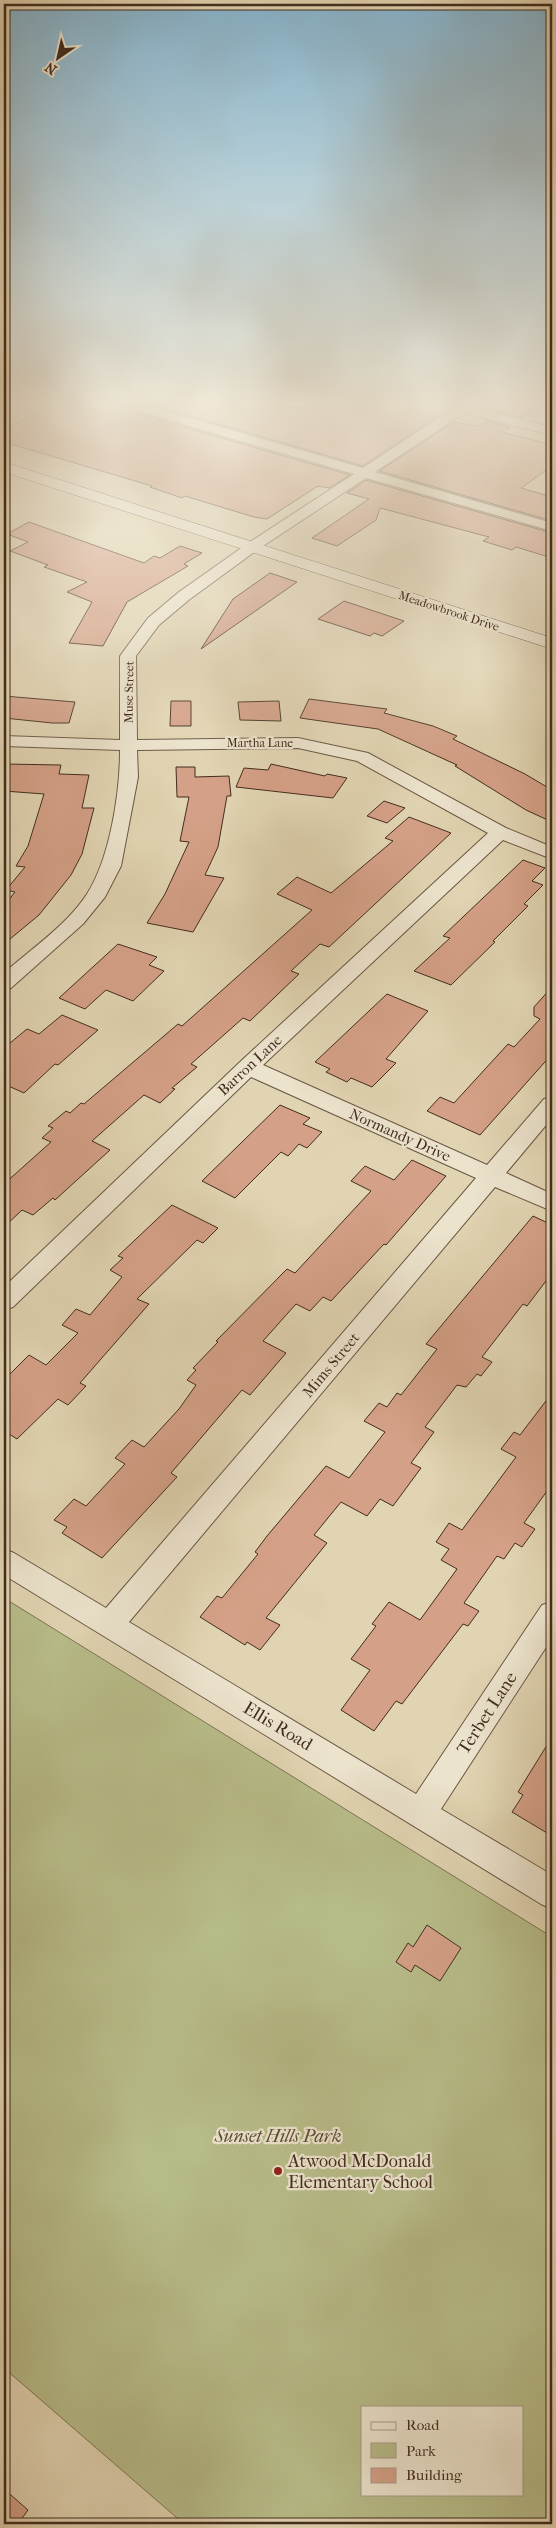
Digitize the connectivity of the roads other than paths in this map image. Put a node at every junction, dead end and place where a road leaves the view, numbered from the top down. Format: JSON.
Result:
{"nodes":[{"id":1,"x":184,"y":525,"type":"edge"},
{"id":2,"x":286,"y":525,"type":"edge"},
{"id":3,"x":252,"y":547,"type":"junction"},
{"id":4,"x":552,"y":644,"type":"edge"},
{"id":5,"x":4,"y":742,"type":"edge"},
{"id":6,"x":128,"y":744,"type":"junction"},
{"id":7,"x":500,"y":832,"type":"junction"},
{"id":8,"x":552,"y":853,"type":"edge"},
{"id":9,"x":4,"y":984,"type":"edge"},
{"id":10,"x":248,"y":1067,"type":"junction"},
{"id":11,"x":552,"y":1104,"type":"edge"},
{"id":12,"x":492,"y":1176,"type":"junction"},
{"id":13,"x":552,"y":1203,"type":"edge"},
{"id":14,"x":4,"y":1301,"type":"edge"},
{"id":15,"x":4,"y":1561,"type":"edge"},
{"id":16,"x":552,"y":1614,"type":"edge"},
{"id":17,"x":109,"y":1625,"type":"junction"},
{"id":18,"x":422,"y":1812,"type":"junction"},
{"id":19,"x":552,"y":1893,"type":"edge"}],
"edges":[{"from":1,"to":3,"type":"main road","name":"Meadowbrook Drive"},
{"from":2,"to":3,"type":"street","name":"Muse Street"},
{"from":3,"to":4,"type":"main road","name":"Meadowbrook Drive"},
{"from":3,"to":6,"type":"street","name":"Muse Street"},
{"from":5,"to":6,"type":"street","name":"Martha Lane"},
{"from":6,"to":7,"type":"street","name":"Martha Lane"},
{"from":6,"to":9,"type":"street","name":"Muse Street"},
{"from":7,"to":8,"type":"street","name":"Martha Lane"},
{"from":7,"to":10,"type":"street","name":"Barron Lane"},
{"from":10,"to":12,"type":"street","name":"Normandy Drive"},
{"from":10,"to":14,"type":"street","name":"Barron Lane"},
{"from":11,"to":12,"type":"street","name":"Mims Street"},
{"from":12,"to":13,"type":"street","name":"Normandy Drive"},
{"from":12,"to":17,"type":"street","name":"Mims Street"},
{"from":15,"to":17,"type":"street","name":"Ellis Road"},
{"from":16,"to":18,"type":"street","name":"Terbet Lane"},
{"from":17,"to":18,"type":"street","name":"Ellis Road"},
{"from":18,"to":19,"type":"street","name":"Ellis Road"}]}
